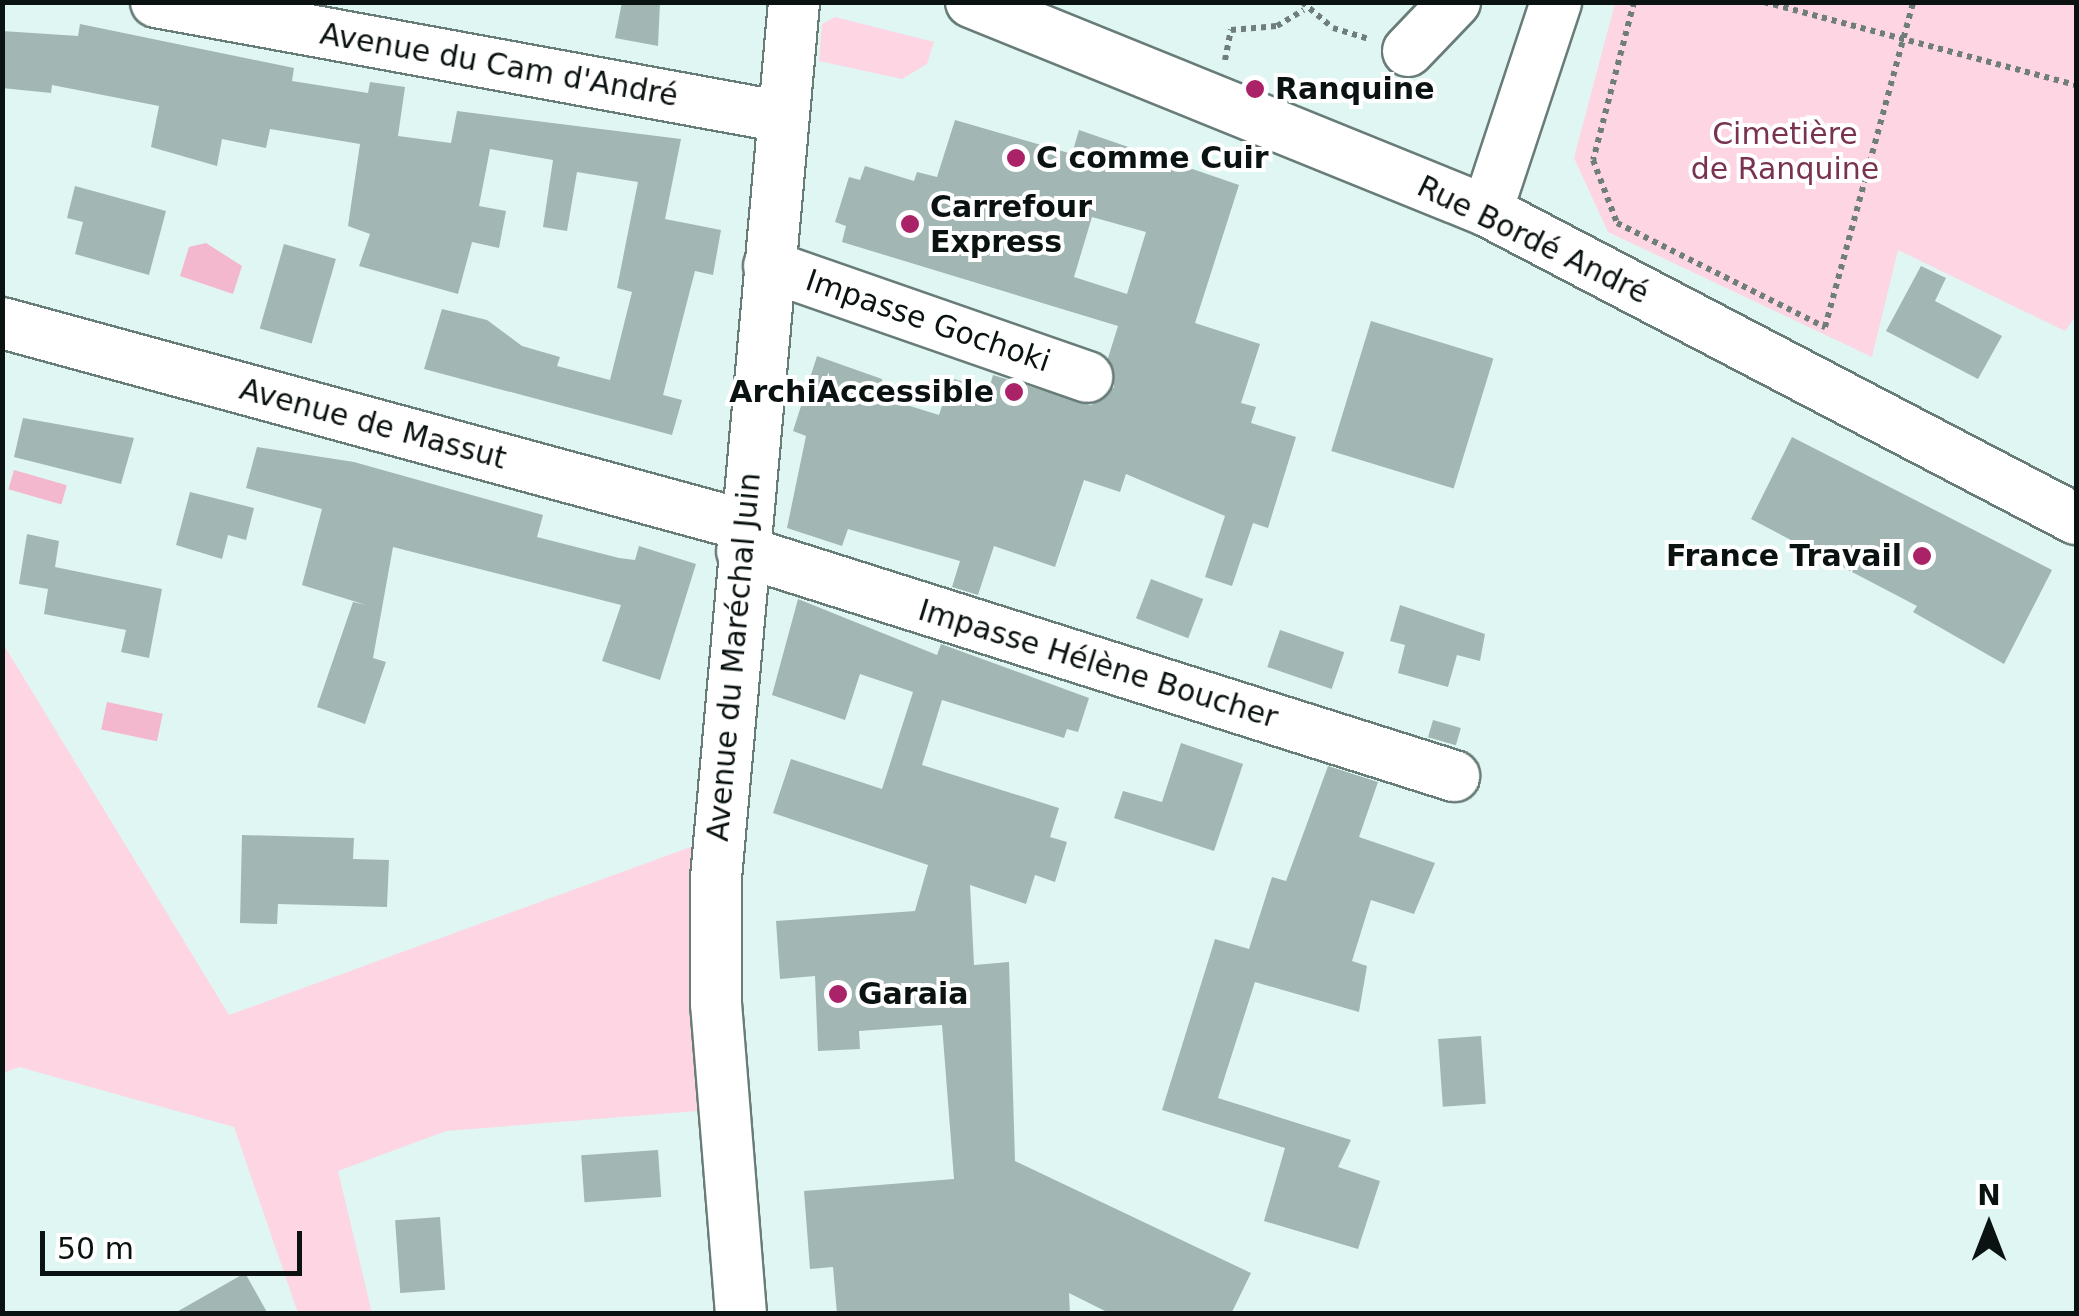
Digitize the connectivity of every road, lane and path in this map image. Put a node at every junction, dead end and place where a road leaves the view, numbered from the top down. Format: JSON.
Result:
{"nodes":[{"id":1,"x":156,"y":2,"type":"edge"},
{"id":2,"x":794,"y":2,"type":"edge"},
{"id":3,"x":971,"y":2,"type":"edge"},
{"id":4,"x":1454,"y":2,"type":"edge"},
{"id":5,"x":1556,"y":2,"type":"edge"},
{"id":6,"x":1634,"y":2,"type":"edge"},
{"id":7,"x":1764,"y":2,"type":"edge"},
{"id":8,"x":1912,"y":2,"type":"edge"},
{"id":9,"x":1303,"y":6,"type":"edge"},
{"id":10,"x":1057,"y":21,"type":"edge"},
{"id":11,"x":1903,"y":39,"type":"junction"},
{"id":12,"x":1408,"y":51,"type":"joint"},
{"id":13,"x":1222,"y":76,"type":"dead end"},
{"id":14,"x":2076,"y":85,"type":"edge"},
{"id":15,"x":783,"y":117,"type":"junction"},
{"id":16,"x":1487,"y":211,"type":"junction"},
{"id":17,"x":769,"y":266,"type":"junction"},
{"id":18,"x":2,"y":322,"type":"edge"},
{"id":19,"x":1088,"y":377,"type":"dead end"},
{"id":20,"x":2076,"y":519,"type":"edge"},
{"id":21,"x":743,"y":538,"type":"junction"},
{"id":22,"x":1454,"y":776,"type":"dead end"},
{"id":23,"x":741,"y":1314,"type":"edge"}],
"edges":[{"from":1,"to":15,"type":"street","name":"Avenue du Cam d'André"},
{"from":2,"to":15,"type":"street","name":"Avenue du Maréchal Juin"},
{"from":3,"to":10,"type":"street","name":"Rue Bordé André"},
{"from":4,"to":12,"type":"street"},
{"from":5,"to":16,"type":"street"},
{"from":6,"to":11,"type":"path"},
{"from":7,"to":11,"type":"path"},
{"from":8,"to":11,"type":"path"},
{"from":9,"to":12,"type":"path"},
{"from":9,"to":13,"type":"path"},
{"from":10,"to":16,"type":"street","name":"Rue Bordé André"},
{"from":11,"to":14,"type":"path"},
{"from":15,"to":17,"type":"street","name":"Avenue du Maréchal Juin"},
{"from":16,"to":20,"type":"street","name":"Rue Bordé André"},
{"from":17,"to":19,"type":"street","name":"Impasse Gochoki"},
{"from":17,"to":21,"type":"street","name":"Avenue du Maréchal Juin"},
{"from":18,"to":21,"type":"street","name":"Avenue de Massut"},
{"from":21,"to":22,"type":"street","name":"Impasse Hélène Boucher"},
{"from":21,"to":23,"type":"street","name":"Avenue du Maréchal Juin"}]}
